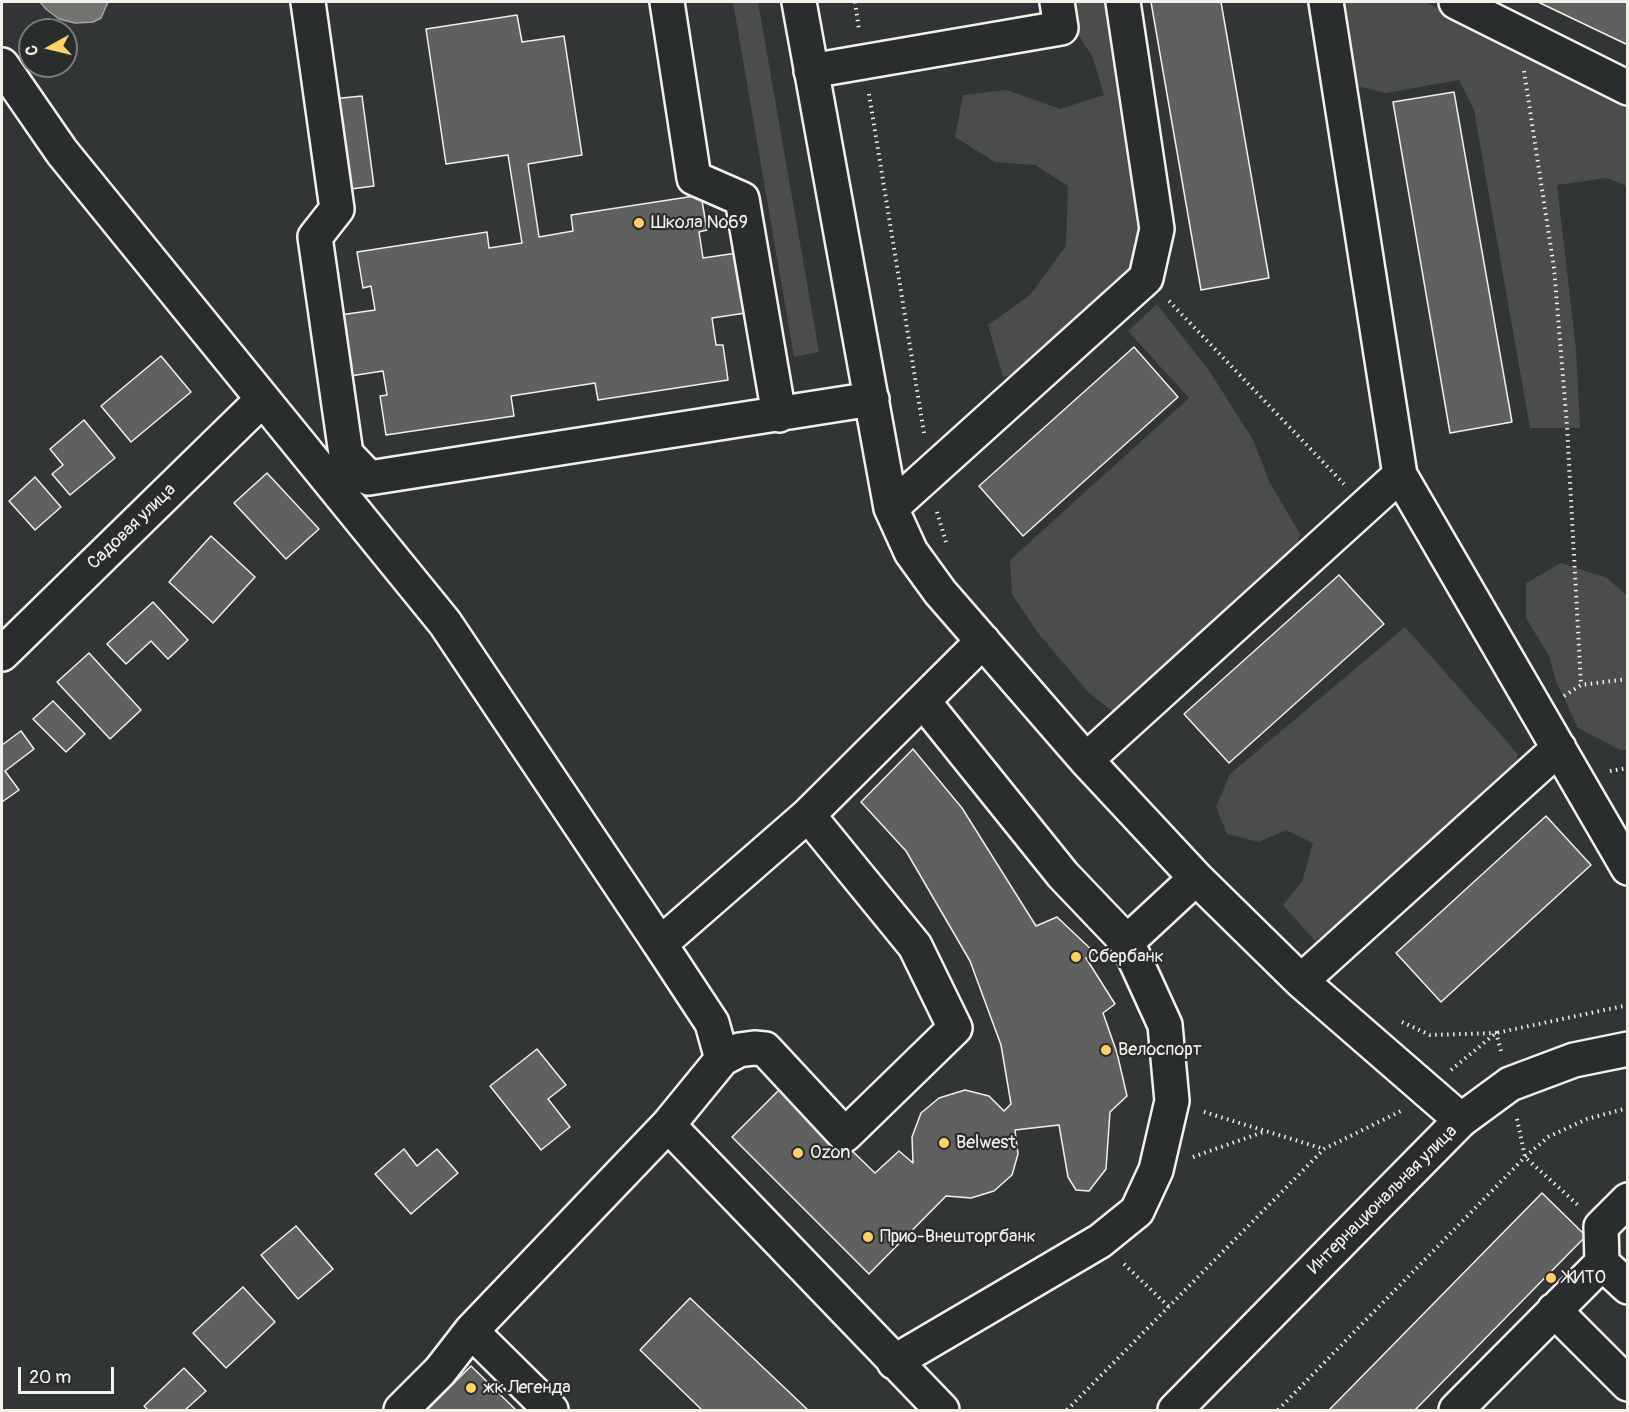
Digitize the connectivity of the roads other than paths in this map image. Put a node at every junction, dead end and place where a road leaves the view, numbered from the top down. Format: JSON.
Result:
{"nodes":[{"id":1,"x":308,"y":2,"type":"edge"},
{"id":2,"x":667,"y":2,"type":"edge"},
{"id":3,"x":799,"y":2,"type":"edge"},
{"id":4,"x":1057,"y":2,"type":"edge"},
{"id":5,"x":1123,"y":2,"type":"edge"},
{"id":6,"x":1326,"y":2,"type":"edge"},
{"id":7,"x":1456,"y":2,"type":"edge"},
{"id":8,"x":2,"y":65,"type":"edge"},
{"id":9,"x":811,"y":71,"type":"junction"},
{"id":10,"x":1628,"y":88,"type":"edge"},
{"id":11,"x":263,"y":399,"type":"junction"},
{"id":12,"x":872,"y":399,"type":"junction"},
{"id":13,"x":779,"y":415,"type":"junction"},
{"id":14,"x":1400,"y":475,"type":"junction"},
{"id":15,"x":891,"y":508,"type":"junction"},
{"id":16,"x":983,"y":641,"type":"junction"},
{"id":17,"x":2,"y":654,"type":"edge"},
{"id":18,"x":923,"y":701,"type":"junction"},
{"id":19,"x":1559,"y":748,"type":"junction"},
{"id":20,"x":1086,"y":760,"type":"junction"},
{"id":21,"x":808,"y":815,"type":"junction"},
{"id":22,"x":1628,"y":868,"type":"edge"},
{"id":23,"x":1196,"y":878,"type":"junction"},
{"id":24,"x":1127,"y":942,"type":"junction"},
{"id":25,"x":660,"y":944,"type":"junction"},
{"id":26,"x":1301,"y":981,"type":"junction"},
{"id":27,"x":1628,"y":1049,"type":"edge"},
{"id":28,"x":722,"y":1059,"type":"junction"},
{"id":29,"x":1461,"y":1120,"type":"junction"},
{"id":30,"x":668,"y":1125,"type":"junction"},
{"id":31,"x":1628,"y":1200,"type":"edge"},
{"id":32,"x":1602,"y":1263,"type":"junction"},
{"id":33,"x":1628,"y":1287,"type":"edge"},
{"id":34,"x":1554,"y":1310,"type":"junction"},
{"id":35,"x":471,"y":1331,"type":"junction"},
{"id":36,"x":894,"y":1362,"type":"junction"},
{"id":37,"x":1628,"y":1384,"type":"edge"},
{"id":38,"x":401,"y":1410,"type":"edge"},
{"id":39,"x":551,"y":1410,"type":"edge"},
{"id":40,"x":942,"y":1410,"type":"edge"},
{"id":41,"x":1175,"y":1410,"type":"edge"},
{"id":42,"x":1456,"y":1410,"type":"edge"}],
"edges":[{"from":1,"to":13,"type":"street"},
{"from":2,"to":13,"type":"street"},
{"from":3,"to":9,"type":"street"},
{"from":4,"to":9,"type":"street"},
{"from":5,"to":15,"type":"street"},
{"from":6,"to":14,"type":"street"},
{"from":7,"to":10,"type":"street"},
{"from":8,"to":11,"type":"street"},
{"from":9,"to":12,"type":"street"},
{"from":11,"to":17,"type":"street","name":"Садовая улица"},
{"from":11,"to":25,"type":"street"},
{"from":12,"to":13,"type":"street"},
{"from":12,"to":15,"type":"street"},
{"from":14,"to":19,"type":"street"},
{"from":14,"to":20,"type":"street"},
{"from":15,"to":16,"type":"street"},
{"from":16,"to":18,"type":"street"},
{"from":16,"to":20,"type":"street"},
{"from":18,"to":21,"type":"street"},
{"from":18,"to":24,"type":"street"},
{"from":19,"to":22,"type":"street"},
{"from":19,"to":26,"type":"street"},
{"from":20,"to":23,"type":"street"},
{"from":21,"to":25,"type":"street"},
{"from":21,"to":28,"type":"street"},
{"from":23,"to":24,"type":"street"},
{"from":23,"to":26,"type":"street"},
{"from":24,"to":36,"type":"street"},
{"from":25,"to":28,"type":"street"},
{"from":26,"to":29,"type":"street"},
{"from":27,"to":29,"type":"street","name":"Интернациональная улица"},
{"from":28,"to":30,"type":"street"},
{"from":29,"to":41,"type":"street","name":"Интернациональная улица"},
{"from":30,"to":35,"type":"street"},
{"from":30,"to":36,"type":"street"},
{"from":31,"to":32,"type":"street"},
{"from":32,"to":33,"type":"street"},
{"from":32,"to":34,"type":"street"},
{"from":34,"to":37,"type":"street"},
{"from":34,"to":42,"type":"street"},
{"from":35,"to":38,"type":"street"},
{"from":35,"to":39,"type":"street"},
{"from":36,"to":40,"type":"street"}]}
